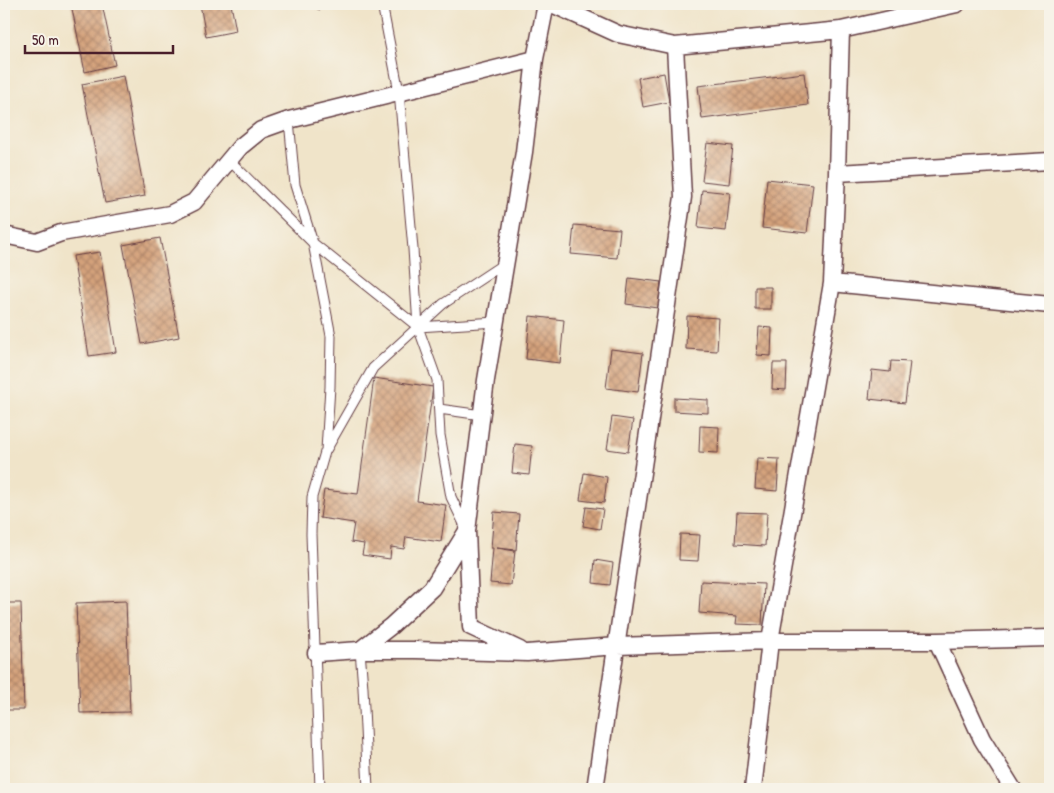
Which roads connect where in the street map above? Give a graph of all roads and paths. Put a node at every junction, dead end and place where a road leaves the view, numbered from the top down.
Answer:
1 (382, 4) edge
2 (546, 4) edge
3 (552, 4) edge
4 (957, 4) edge
5 (841, 30) junction
6 (675, 46) junction
7 (535, 59) junction
8 (399, 92) junction
9 (289, 120) junction
10 (229, 160) junction
11 (1050, 161) edge
12 (838, 173) junction
13 (4, 235) edge
14 (313, 243) junction
15 (506, 262) junction
16 (832, 283) junction
17 (1050, 305) edge
18 (496, 322) junction
19 (418, 327) junction
20 (439, 409) junction
21 (482, 415) junction
22 (325, 452) junction
23 (467, 531) junction
24 (1050, 638) edge
25 (770, 641) junction
26 (936, 641) junction
27 (617, 646) junction
28 (360, 650) junction
29 (316, 653) junction
30 (527, 653) junction
31 (320, 789) edge
32 (368, 789) edge
33 (595, 789) edge
34 (753, 789) edge
35 (1013, 789) edge

1 - 8 lane
2 - 7 street
3 - 6 street
4 - 5 street
5 - 6 street
5 - 12 street
6 - 27 street
7 - 8 street
7 - 15 street
8 - 9 street
8 - 19 lane
9 - 10 street
9 - 14 lane
10 - 13 street
10 - 14 lane
11 - 12 street
12 - 16 street
14 - 19 lane
14 - 22 lane
15 - 18 street
15 - 19 lane
16 - 17 street
16 - 25 street
18 - 19 lane
18 - 21 street
19 - 20 lane
19 - 22 lane
20 - 21 lane
20 - 23 lane
21 - 23 street
22 - 29 lane
23 - 28 street
23 - 30 street
24 - 26 street
25 - 26 street
25 - 27 street
25 - 34 street
26 - 35 street
27 - 30 street
27 - 33 street
28 - 29 street
28 - 30 street
28 - 32 lane
29 - 31 lane

